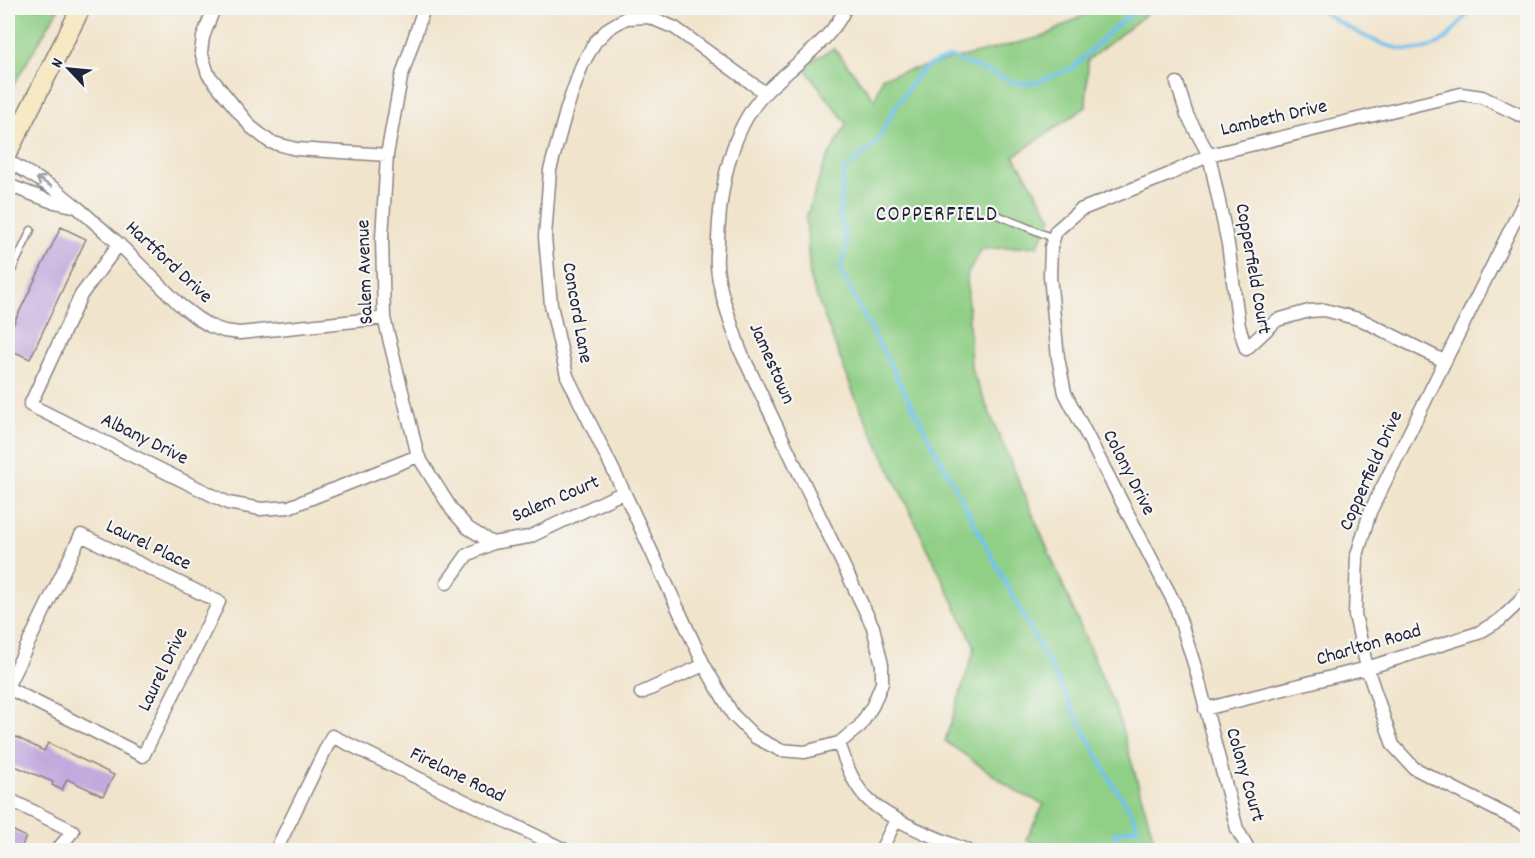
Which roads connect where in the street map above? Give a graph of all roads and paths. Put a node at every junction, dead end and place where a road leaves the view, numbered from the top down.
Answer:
1 (81, 8) edge
2 (214, 8) edge
3 (424, 8) edge
4 (845, 8) edge
5 (1177, 83) dead end
6 (765, 93) junction
7 (1527, 119) edge
8 (8, 152) edge
9 (387, 155) junction
10 (1209, 155) junction
11 (8, 161) edge
12 (8, 185) edge
13 (1527, 194) edge
14 (77, 207) junction
15 (990, 212) dead end
16 (31, 230) dead end
17 (1053, 242) junction
18 (119, 244) junction
19 (8, 279) edge
20 (384, 318) junction
21 (1444, 361) junction
22 (418, 456) junction
23 (624, 492) junction
24 (492, 543) junction
25 (447, 583) dead end
26 (1527, 589) edge
27 (219, 602) joint
28 (704, 665) junction
29 (1367, 668) junction
30 (8, 686) edge
31 (641, 693) dead end
32 (1205, 709) junction
33 (839, 743) junction
34 (8, 799) edge
35 (896, 820) junction
36 (1522, 824) edge
37 (57, 850) edge
38 (276, 850) edge
39 (565, 850) edge
40 (880, 850) edge
41 (966, 850) edge
42 (1249, 850) edge

1 - 8 main road
2 - 9 street
3 - 9 street, Salem Avenue
4 - 6 street, Jamestown
5 - 10 street
6 - 23 street, Concord Lane
6 - 33 street, Jamestown
7 - 10 street, Lambeth Drive
9 - 20 street, Salem Avenue
10 - 17 street, Lambeth Drive
10 - 21 street, Copperfield Court
14 -> 11 street, Hartford Drive
12 - 14 street, Hartford Drive
13 - 21 street, Copperfield Drive
14 - 18 street, Hartford Drive
15 - 17 lane
16 - 19 lane
17 - 32 street, Colony Drive
18 - 20 street, Hartford Drive
18 - 22 street, Albany Drive
20 - 22 street, Salem Avenue
21 - 29 street, Copperfield Drive
22 - 24 street, Salem Avenue
23 - 24 street, Salem Court
23 - 28 street, Concord Lane
24 - 25 street, Salem Court
26 - 29 street, Charlton Road
27 - 30 street, Laurel Place
27 - 30 street, Laurel Drive
28 - 31 street
28 - 33 street, Concord Lane
29 - 32 street, Charlton Road
29 - 36 street, Copperfield Drive
32 - 42 street, Colony Court
33 - 35 street
34 - 37 street
35 - 40 street
35 - 41 street
38 - 39 street, Firelane Road

